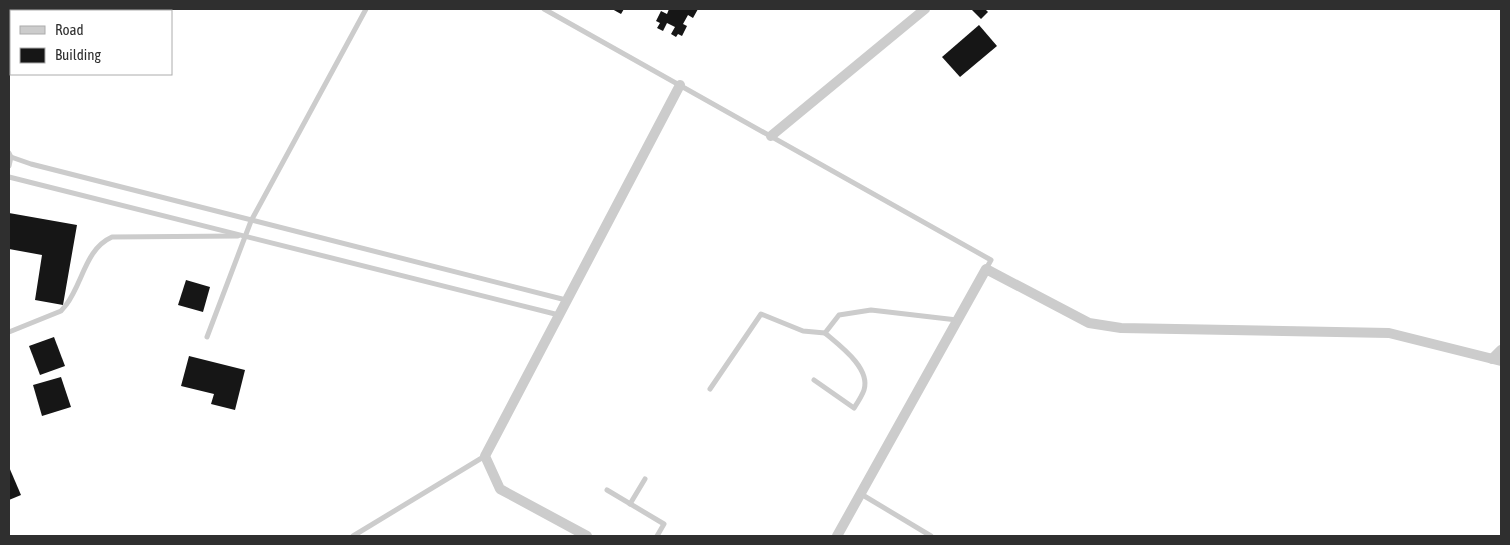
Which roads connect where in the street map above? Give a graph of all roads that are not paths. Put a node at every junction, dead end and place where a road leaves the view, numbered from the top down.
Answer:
1 (366, 9) edge
2 (544, 9) edge
3 (925, 9) edge
4 (680, 85) junction
5 (771, 136) junction
6 (10, 155) edge
7 (9, 166) edge
8 (9, 177) edge
9 (251, 221) junction
10 (246, 236) junction
11 (986, 269) junction
12 (566, 300) junction
13 (559, 315) junction
14 (958, 320) junction
15 (9, 332) edge
16 (825, 333) junction
17 (206, 337) dead end
18 (1501, 350) edge
19 (1496, 360) edge
20 (814, 380) dead end
21 (710, 389) dead end
22 (485, 456) junction
23 (645, 479) dead end
24 (607, 490) dead end
25 (861, 494) junction
26 (630, 504) junction
27 (353, 536) edge
28 (587, 536) edge
29 (657, 536) edge
30 (837, 536) edge
31 (931, 536) edge

1 - 9 lane
2 - 4 lane
3 - 5 street
4 - 5 lane
4 - 12 street
5 - 11 lane
6 - 7 lane
6 - 9 lane
8 - 10 lane
9 - 10 lane
9 - 12 lane
10 - 13 lane
10 - 15 lane
10 - 17 lane
11 - 14 street
11 - 19 street
12 - 13 street
13 - 22 street
14 - 16 lane
14 - 25 street
16 - 20 lane
16 - 21 lane
18 - 19 street
22 - 27 lane
22 - 28 street
23 - 26 lane
24 - 26 lane
25 - 30 street
25 - 31 lane
26 - 29 lane

